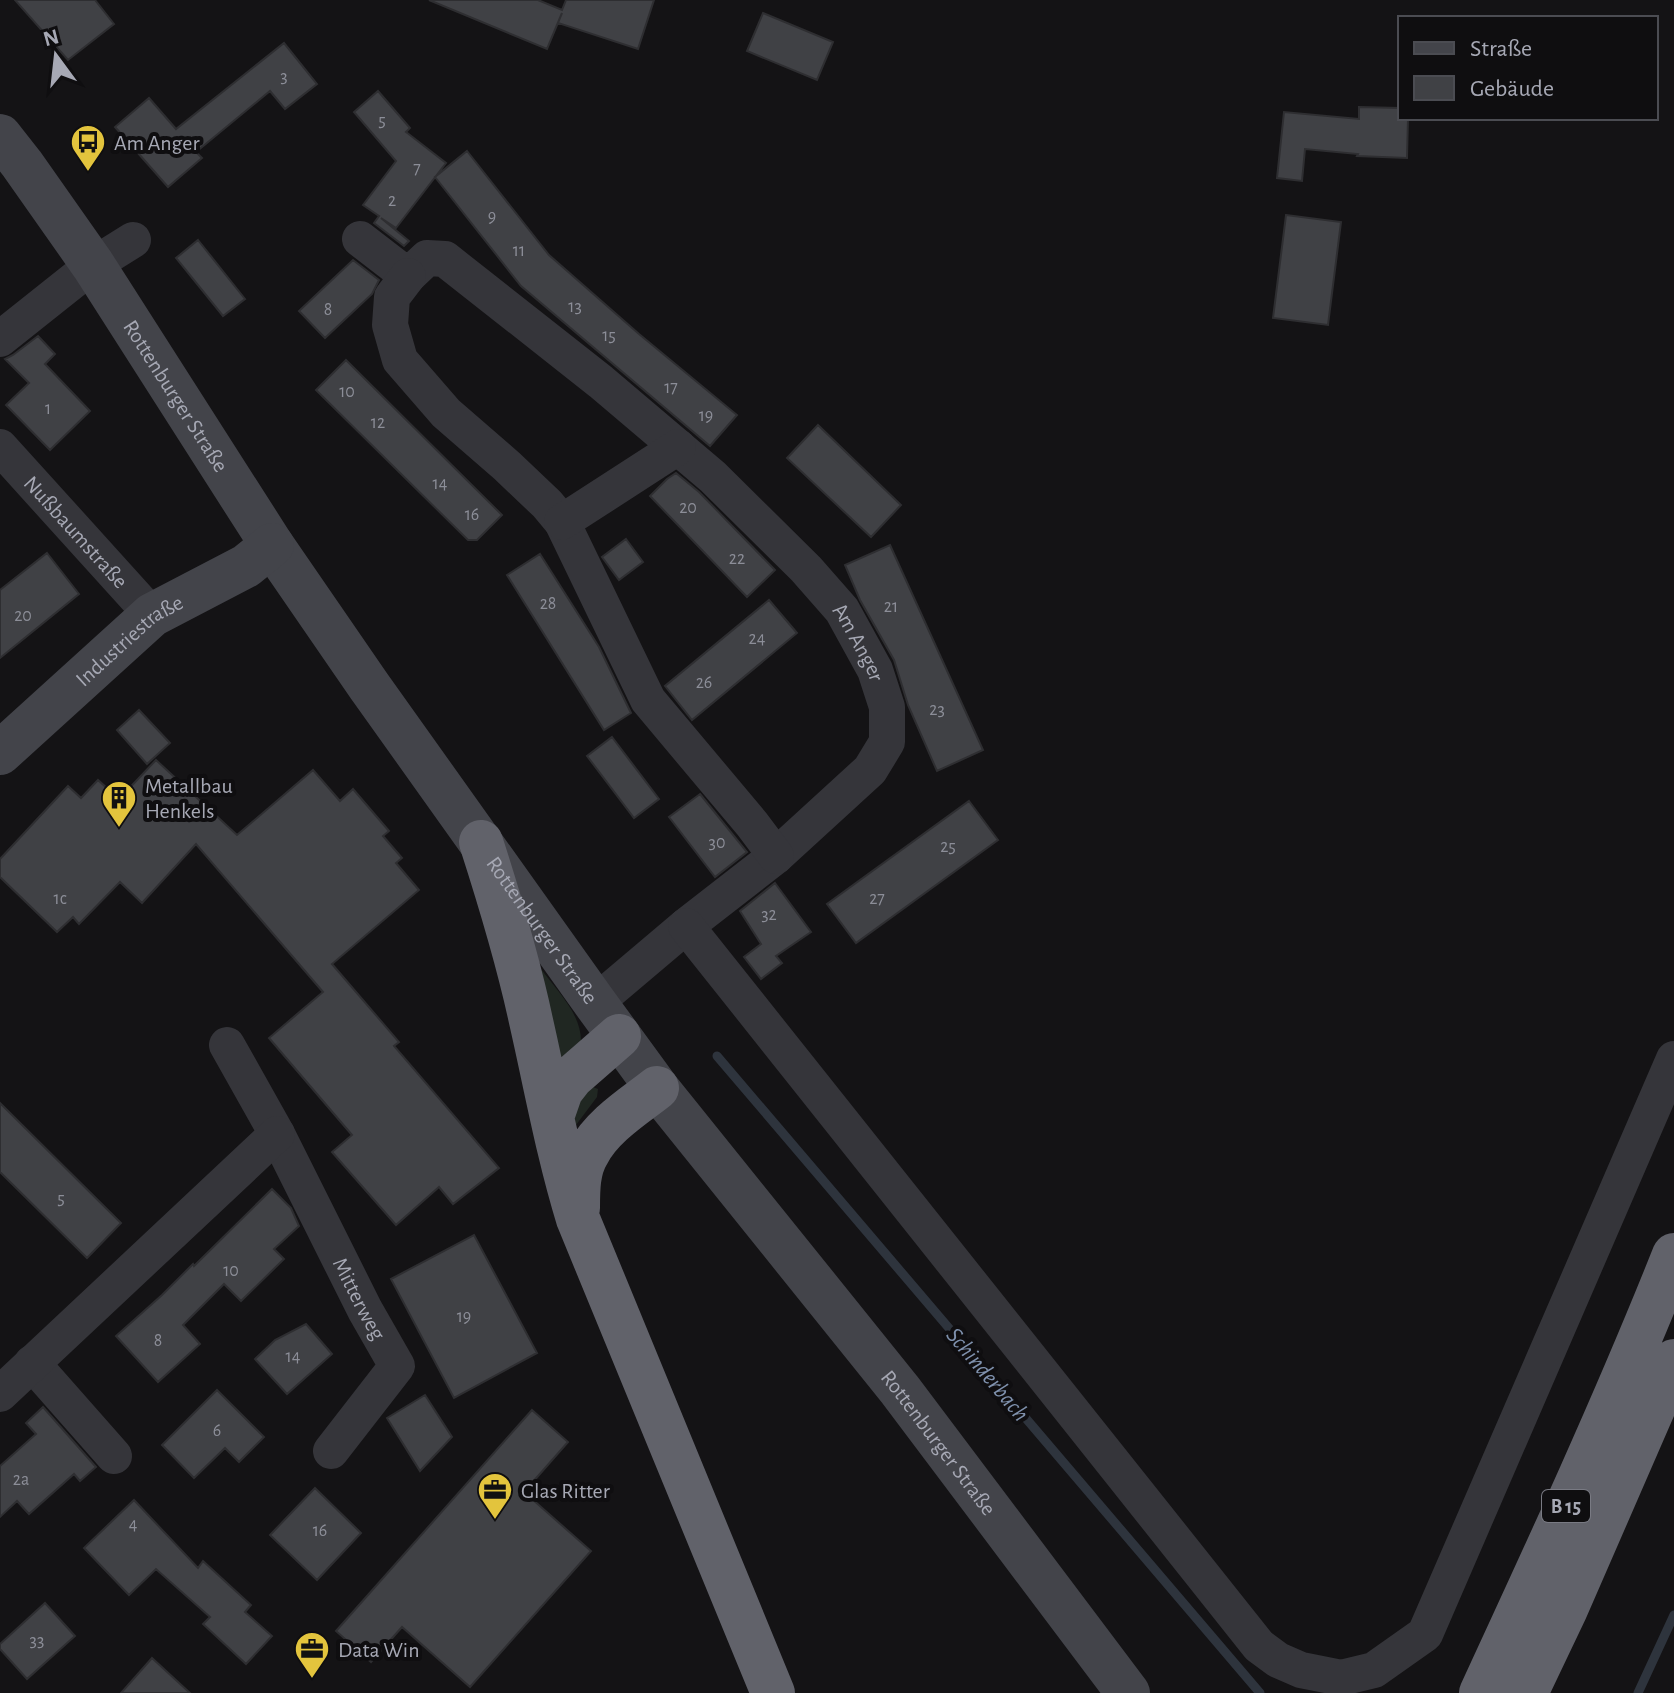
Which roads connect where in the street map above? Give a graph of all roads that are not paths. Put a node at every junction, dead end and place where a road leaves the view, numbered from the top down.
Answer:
1 (0, 136) edge
2 (360, 239) dead end
3 (133, 240) dead end
4 (93, 265) junction
5 (408, 276) junction
6 (0, 339) edge
7 (0, 447) edge
8 (678, 447) junction
9 (562, 522) junction
10 (272, 545) junction
11 (152, 615) junction
12 (0, 753) edge
13 (481, 842) junction
14 (776, 856) junction
15 (686, 926) junction
16 (607, 1019) junction
17 (227, 1045) dead end
18 (1674, 1059) edge
19 (657, 1088) junction
20 (552, 1117) junction
21 (277, 1134) junction
22 (578, 1219) junction
23 (1674, 1255) edge
24 (1674, 1361) edge
25 (32, 1363) junction
26 (0, 1394) edge
27 (331, 1451) dead end
28 (114, 1456) dead end
29 (773, 1693) edge
30 (1128, 1693) edge
31 (1481, 1693) edge
32 (1526, 1693) edge

1 - 4 street, Rottenburger Straße
2 - 5 street
3 - 4 street
4 - 6 street
4 - 10 street, Rottenburger Straße
5 - 8 street, Am Anger
5 - 9 street
7 - 11 street, Nußbaumstraße
8 - 9 street
8 - 14 street, Am Anger
9 - 14 street
10 - 11 street, Industriestraße
10 - 13 street, Rottenburger Straße
11 - 12 street, Industriestraße
13 - 16 street, Rottenburger Straße
13 - 20 highway
14 - 15 street, Am Anger
15 - 16 street, Am Anger
15 - 18 street
16 - 19 street, Rottenburger Straße
16 - 20 highway
17 - 21 street, Mitterweg
19 - 22 highway
19 - 30 street, Rottenburger Straße
20 - 22 highway
21 - 25 street
21 - 27 street, Mitterweg
22 - 29 highway
23 - 31 highway, B 15
24 - 32 highway, B 15
25 - 26 street
25 - 28 street

